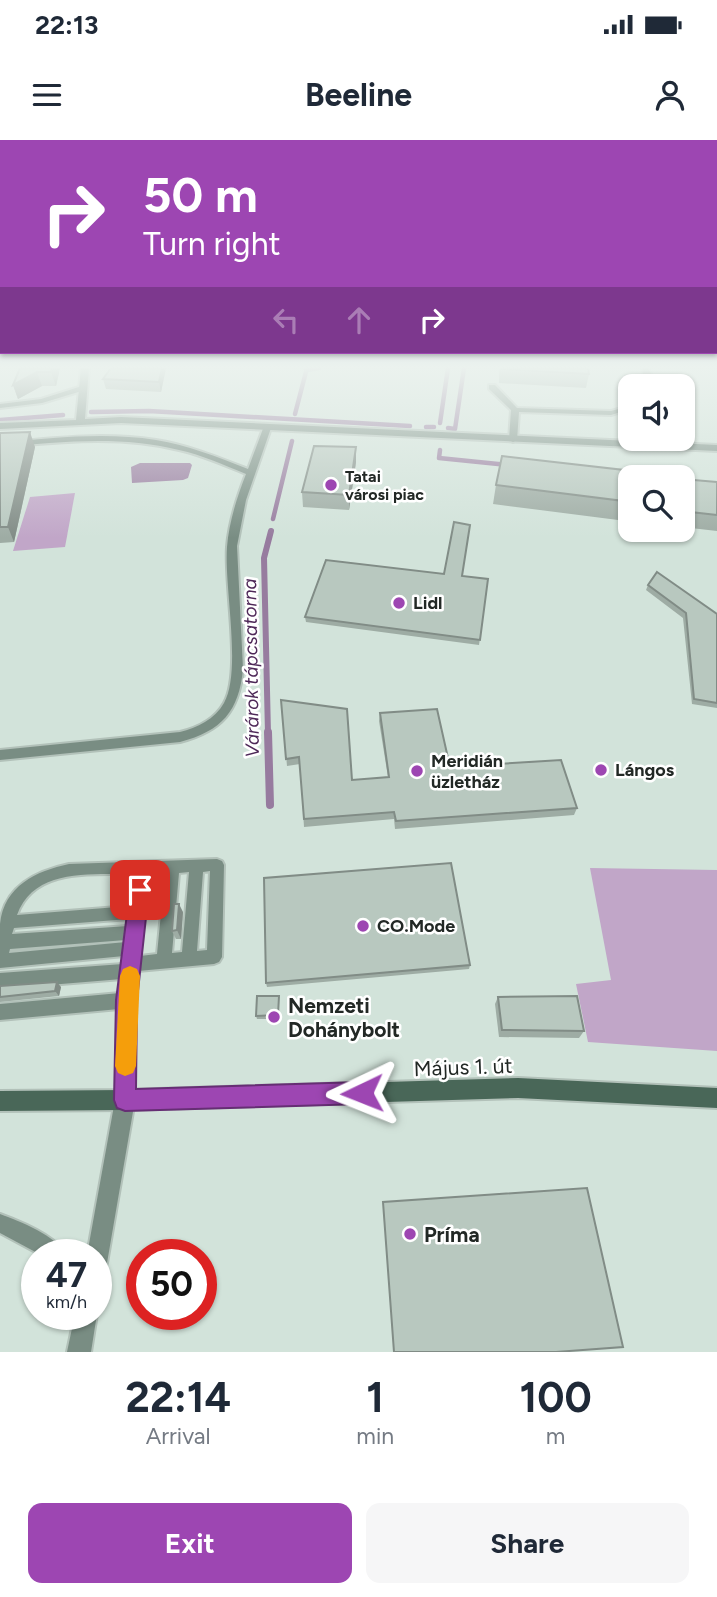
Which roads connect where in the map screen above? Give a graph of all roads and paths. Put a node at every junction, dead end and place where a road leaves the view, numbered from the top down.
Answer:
1 (23, 425) edge
2 (204, 425) edge
3 (514, 425) edge
4 (0, 426) edge
5 (267, 428) junction
6 (513, 440) junction
7 (0, 445) edge
8 (716, 448) edge
9 (251, 473) junction
10 (0, 755) edge
11 (196, 866) junction
12 (142, 867) junction
13 (173, 867) junction
14 (137, 912) junction
15 (9, 922) junction
16 (4, 942) junction
17 (133, 954) junction
18 (189, 959) junction
19 (0, 960) edge
20 (164, 961) junction
21 (0, 981) edge
22 (127, 1000) junction
23 (0, 1012) edge
24 (717, 1098) edge
25 (125, 1100) junction
26 (0, 1101) edge
27 (0, 1223) edge
28 (33, 1239) edge
29 (100, 1239) edge
30 (83, 1330) edge
31 (79, 1352) edge

1 - 4 street
2 - 5 street
3 - 6 lane
5 - 6 street
5 - 9 lane
6 - 8 street
7 - 9 lane
9 - 10 lane
11 - 13 lane
11 - 18 lane
11 - 18 lane
12 - 13 lane
12 - 14 lane
12 - 15 lane
13 - 20 lane
14 - 15 lane
14 - 17 lane
15 - 16 lane
16 - 17 lane
16 - 19 lane
17 - 19 lane
17 - 20 lane
17 - 21 lane
17 - 22 lane
18 - 20 lane
22 - 23 lane
22 - 25 lane
24 - 25 main road, Május 1. út
25 - 26 main road, Május 1. út
25 - 29 street
27 - 28 lane
30 - 31 street

